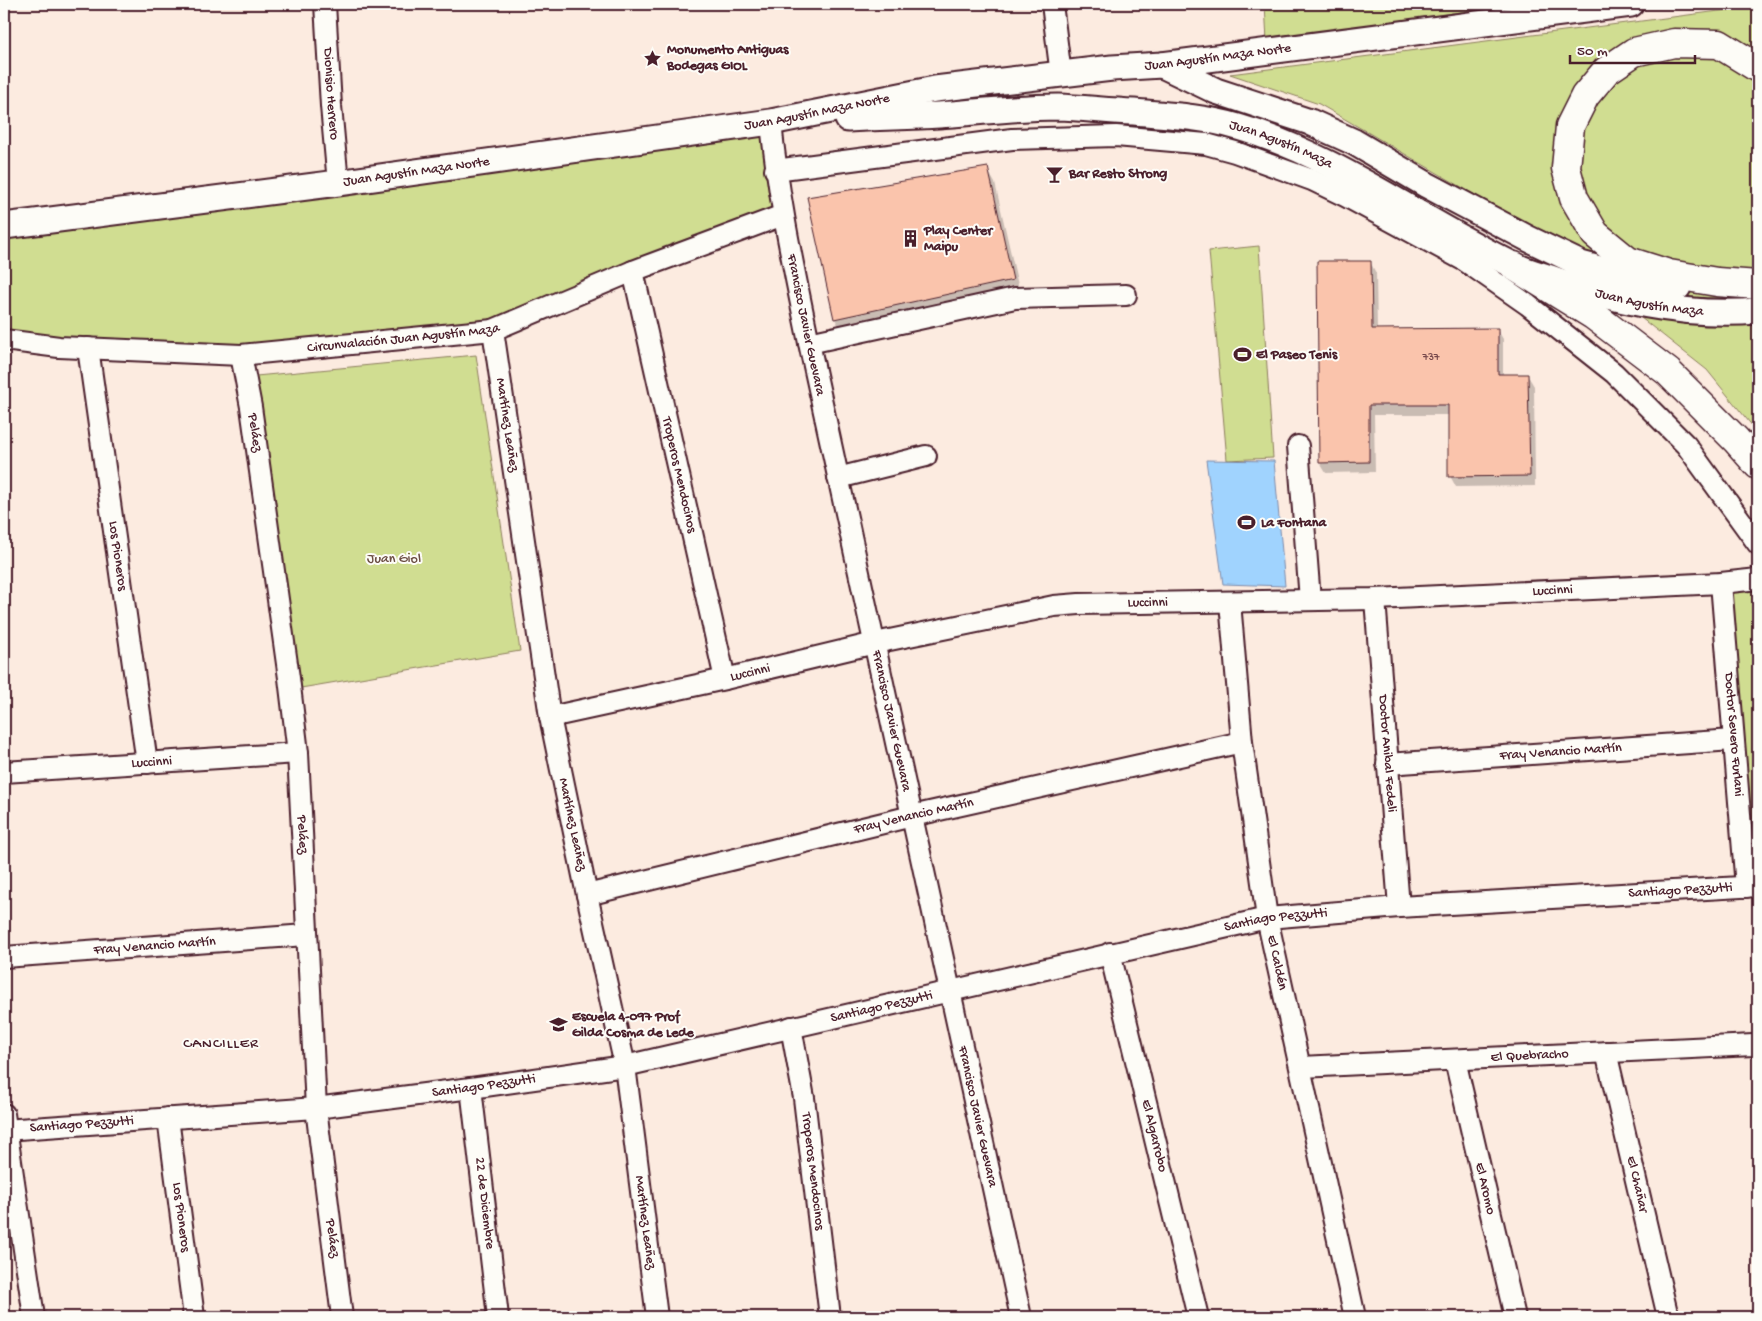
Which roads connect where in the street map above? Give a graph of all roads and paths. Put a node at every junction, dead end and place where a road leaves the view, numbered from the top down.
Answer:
1 (325, 4) edge
2 (1052, 4) edge
3 (1631, 4) edge
4 (1162, 65) junction
5 (1758, 68) edge
6 (1061, 75) junction
7 (771, 122) junction
8 (776, 170) junction
9 (338, 183) junction
10 (783, 215) junction
11 (4, 226) edge
12 (1514, 266) junction
13 (633, 270) junction
14 (1758, 286) edge
15 (1126, 295) dead end
16 (1758, 311) edge
17 (493, 330) junction
18 (4, 340) edge
19 (809, 343) junction
20 (88, 348) junction
21 (241, 355) junction
22 (1298, 446) dead end
23 (926, 456) dead end
24 (1758, 466) edge
25 (838, 478) junction
26 (1758, 544) edge
27 (1758, 580) edge
28 (1721, 583) junction
29 (1375, 599) junction
30 (1310, 600) junction
31 (1230, 602) junction
32 (875, 643) junction
33 (725, 679) junction
34 (550, 717) junction
35 (1733, 740) junction
36 (1242, 742) junction
37 (298, 753) junction
38 (147, 763) junction
39 (1388, 764) junction
40 (4, 772) edge
41 (912, 816) junction
42 (1752, 887) edge
43 (587, 895) junction
44 (1399, 907) junction
45 (1267, 918) junction
46 (306, 935) junction
47 (1110, 954) junction
48 (4, 957) edge
49 (951, 991) junction
50 (791, 1028) junction
51 (1758, 1047) edge
52 (1606, 1052) junction
53 (1455, 1060) junction
54 (625, 1066) junction
55 (1301, 1067) junction
56 (471, 1088) junction
57 (316, 1108) junction
58 (168, 1118) junction
59 (4, 1125) edge
60 (34, 1317) edge
61 (194, 1317) edge
62 (342, 1317) edge
63 (498, 1317) edge
64 (657, 1317) edge
65 (830, 1317) edge
66 (1021, 1317) edge
67 (1198, 1317) edge
68 (1355, 1317) edge
69 (1515, 1317) edge
70 (1668, 1317) edge

1 - 9 street, Dionisio Herrero
2 - 6 street
3 - 4 main road, Juan Agustín Maza Norte
4 - 6 main road, Juan Agustín Maza Norte
4 - 14 main road, Juan Agustín Maza
5 - 14 highway
6 - 7 main road, Juan Agustín Maza Norte
7 - 8 street, Francisco Javier Guevara
7 - 9 main road, Juan Agustín Maza Norte
7 - 12 main road, Juan Agustín Maza
8 - 10 street, Francisco Javier Guevara
8 - 26 street
9 - 11 main road, Juan Agustín Maza Norte
10 - 13 street, Circunvalación Juan Agustín Maza
10 - 19 street, Francisco Javier Guevara
12 - 16 main road, Juan Agustín Maza
12 - 24 highway
13 - 17 street, Circunvalación Juan Agustín Maza
13 - 33 street, Troperos Mendocinos
15 - 19 street
17 - 21 street, Circunvalación Juan Agustín Maza
17 - 34 street, Martínez Leañez
18 - 20 street, Circunvalación Juan Agustín Maza
19 - 25 street, Francisco Javier Guevara
20 - 21 street, Circunvalación Juan Agustín Maza
20 - 38 street, Los Pioneros
21 - 37 street, Peláez
22 - 30 street
23 - 25 street
25 - 32 street, Francisco Javier Guevara
27 - 28 street, Luccinni
28 - 29 street, Luccinni
28 - 35 street, Doctor Severo Furlani
29 - 30 street, Luccinni
29 - 39 street, Doctor Anibal Fedeli
30 - 31 street, Luccinni
31 - 32 street, Luccinni
31 - 36 street, El Caldén
32 - 33 street, Luccinni
32 - 41 street, Francisco Javier Guevara
33 - 34 street, Luccinni
34 - 43 street, Martínez Leañez
35 - 39 street, Fray Venancio Martín
35 - 42 street, Doctor Severo Furlani
36 - 41 street, Fray Venancio Martín
36 - 45 street, El Caldén
37 - 38 street, Luccinni
37 - 46 street, Peláez
38 - 40 street, Luccinni
39 - 44 street, Doctor Anibal Fedeli
41 - 43 street, Fray Venancio Martín
41 - 49 street, Francisco Javier Guevara
42 - 44 street, Santiago Pezzutti
43 - 54 street, Martínez Leañez
44 - 45 street, Santiago Pezzutti
45 - 47 street, Santiago Pezzutti
45 - 55 street, El Caldén
46 - 48 street, Fray Venancio Martín
46 - 57 street, Peláez
47 - 49 street, Santiago Pezzutti
47 - 67 street, El Algarrobo
49 - 50 street, Santiago Pezzutti
49 - 66 street, Francisco Javier Guevara
50 - 54 street, Santiago Pezzutti
50 - 65 street, Troperos Mendocinos
51 - 52 street, El Quebracho
52 - 53 street, El Quebracho
52 - 70 street, El Chañar
53 - 55 street, El Quebracho
53 - 69 street, El Aromo
54 - 56 street, Santiago Pezzutti
54 - 64 street, Martínez Leañez
55 - 68 street, El Caldén
56 - 57 street, Santiago Pezzutti
56 - 63 street, 22 de Diciembre
57 - 58 street, Santiago Pezzutti
57 - 62 street, Peláez
58 - 59 street, Santiago Pezzutti
58 - 61 street, Los Pioneros
59 - 60 street

